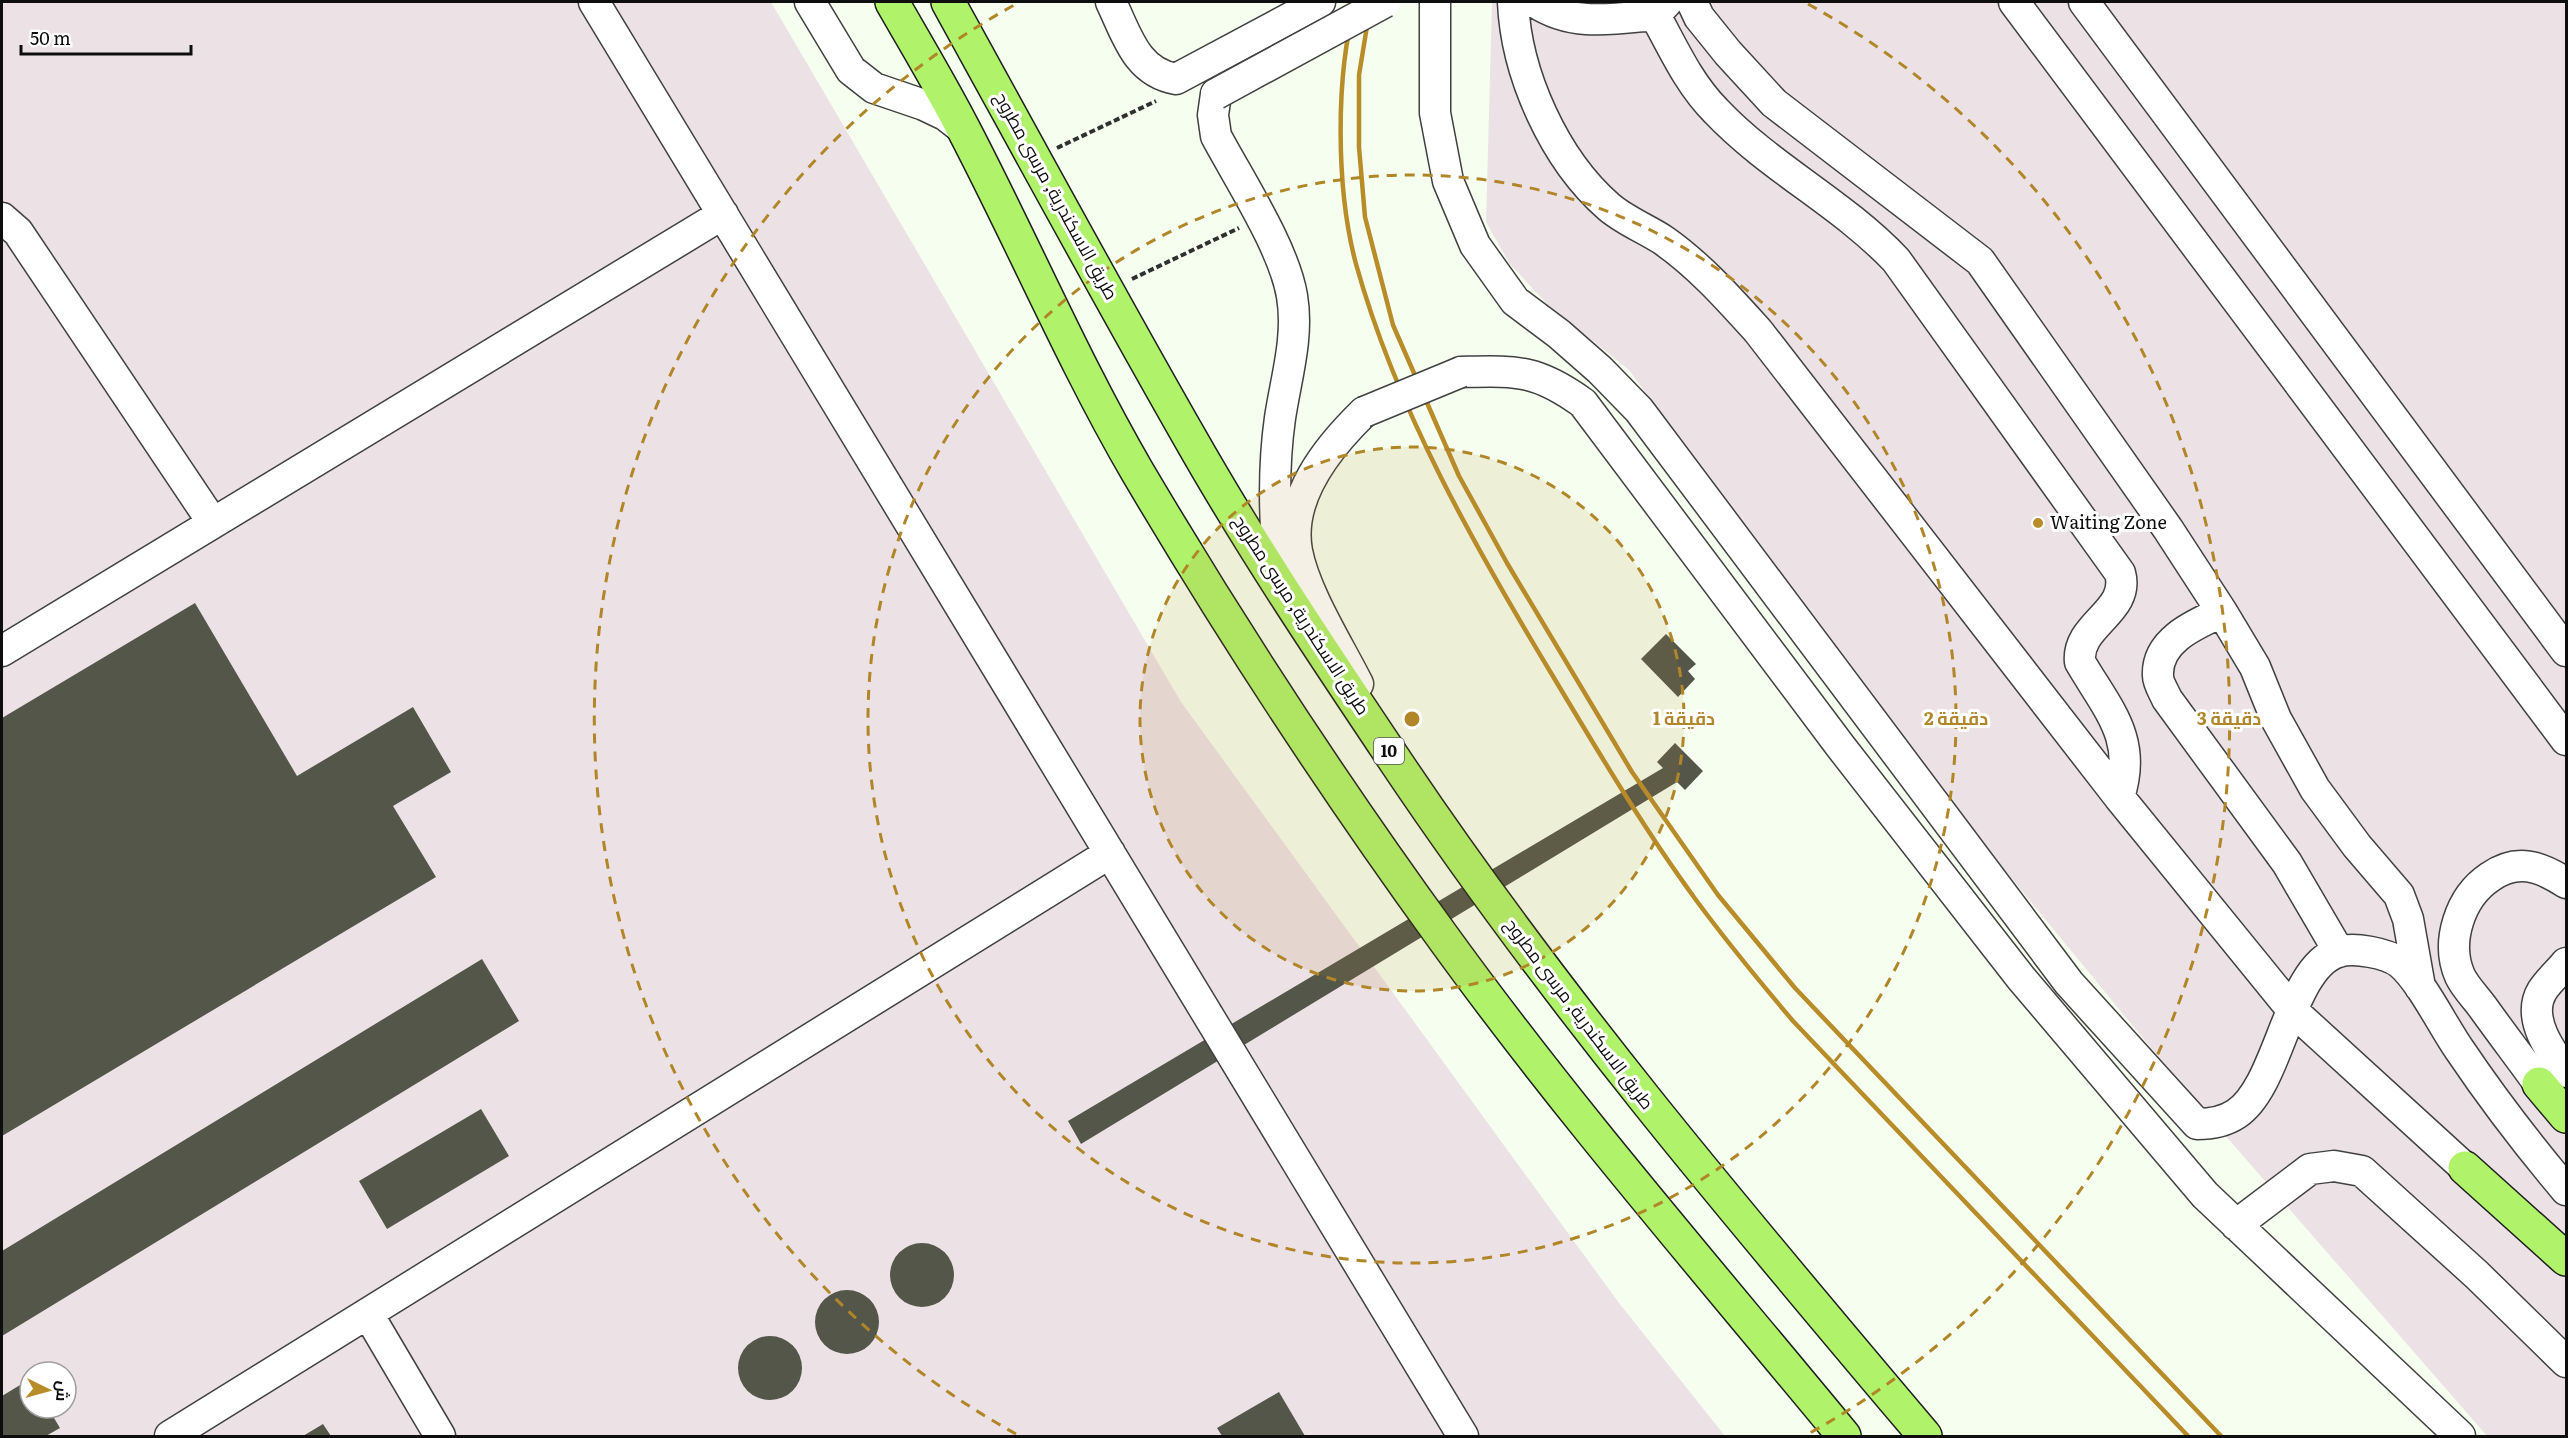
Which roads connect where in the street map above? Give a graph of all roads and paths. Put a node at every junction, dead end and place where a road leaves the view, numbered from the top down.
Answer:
1 (594, 2) edge
2 (810, 2) edge
3 (892, 2) edge
4 (948, 2) edge
5 (1111, 2) edge
6 (1320, 2) edge
7 (1385, 2) edge
8 (1435, 2) edge
9 (1513, 2) edge
10 (1535, 2) edge
11 (1692, 2) edge
12 (2014, 2) edge
13 (2084, 2) edge
14 (1661, 8) edge
15 (1588, 11) edge
16 (1278, 23) junction
17 (1293, 53) junction
18 (1176, 79) junction
19 (1216, 94) junction
20 (963, 129) junction
21 (1034, 158) junction
22 (723, 214) junction
23 (2, 218) edge
24 (1245, 225) junction
25 (1109, 290) junction
26 (1280, 418) junction
27 (213, 523) junction
28 (1280, 586) junction
29 (2222, 612) junction
30 (2, 651) edge
31 (2566, 651) edge
32 (2566, 740) edge
33 (1398, 765) junction
34 (2119, 797) junction
35 (1110, 854) junction
36 (2566, 882) edge
37 (2339, 952) junction
38 (2566, 963) edge
39 (2421, 990) junction
40 (2293, 1011) junction
41 (2553, 1078) edge
42 (2566, 1116) edge
43 (2465, 1167) joint
44 (2566, 1190) edge
45 (2236, 1225) junction
46 (2566, 1259) edge
47 (368, 1314) junction
48 (2566, 1362) edge
49 (170, 1437) edge
50 (440, 1437) edge
51 (1463, 1437) edge
52 (1844, 1437) edge
53 (1925, 1437) edge
54 (2460, 1437) edge

1 - 22 street
2 - 20 street
3 - 20 main road
4 - 21 main road, طريق الاسكندرية, مرسى مطروح / 10
5 - 18 street
6 - 16 street
7 - 17 street, bridge
8 - 40 street
9 - 34 street
10 - 15 street
11 - 29 street
12 - 32 street
13 - 31 street
14 - 15 street
14 - 34 street
16 - 17 street
16 - 18 street
17 - 19 street, bridge
18 - 21 path
19 - 24 street
19 - 26 street
20 - 52 main road
21 - 25 main road, طريق الاسكندرية, مرسى مطروح / 10
22 - 27 street
22 - 35 street
23 - 27 street
24 - 25 path
24 - 26 street
25 - 28 main road, طريق الاسكندرية, مرسى مطروح / 10
26 - 28 street
27 - 30 street
28 - 33 main road, طريق الاسكندرية, مرسى مطروح / 10
29 - 37 street
29 - 39 street
33 - 45 street, bridge
33 - 53 main road, طريق الاسكندرية, مرسى مطروح / 10
34 - 40 street
35 - 47 street
35 - 51 street
36 - 41 street
37 - 39 street
37 - 40 street
38 - 41 street
39 - 44 street
40 - 43 street
41 - 42 main road
43 - 46 main road
45 - 48 street
45 - 54 street
47 - 49 street
47 - 50 street

